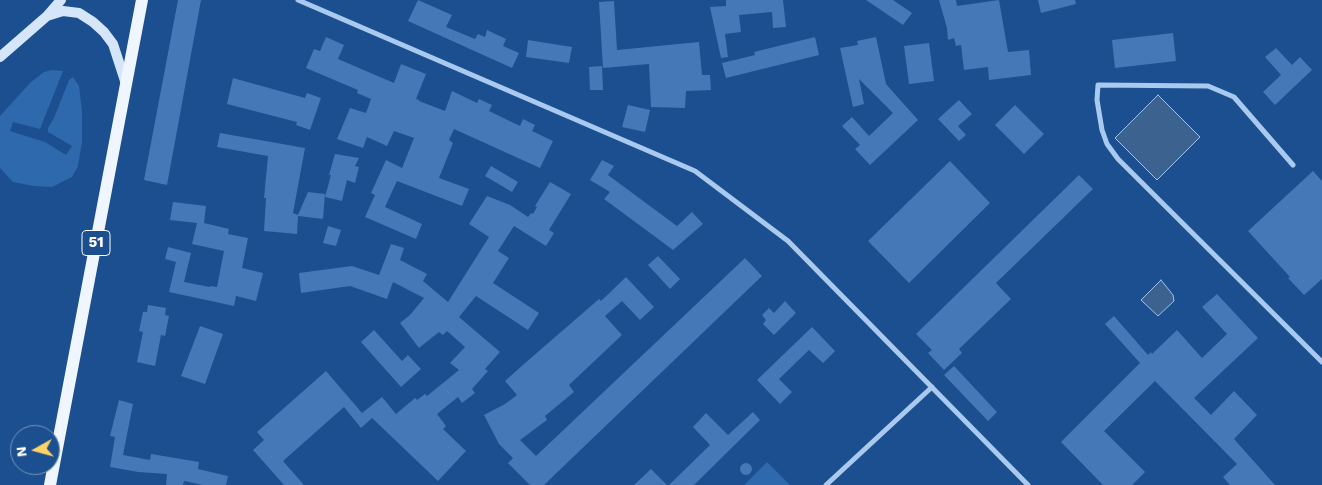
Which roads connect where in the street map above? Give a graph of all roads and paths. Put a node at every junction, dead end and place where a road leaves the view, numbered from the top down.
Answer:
1 (61, 0) edge
2 (142, 0) edge
3 (298, 0) edge
4 (46, 16) junction
5 (0, 57) edge
6 (126, 86) junction
7 (1293, 165) dead end
8 (1322, 362) edge
9 (932, 386) junction
10 (50, 485) edge
11 (826, 485) edge
12 (1028, 485) edge

1 - 4 street
2 - 6 main road, 51
3 - 9 street
4 - 5 street
4 - 6 street
6 - 10 main road, 51
7 - 8 street
9 - 11 street
9 - 12 street

